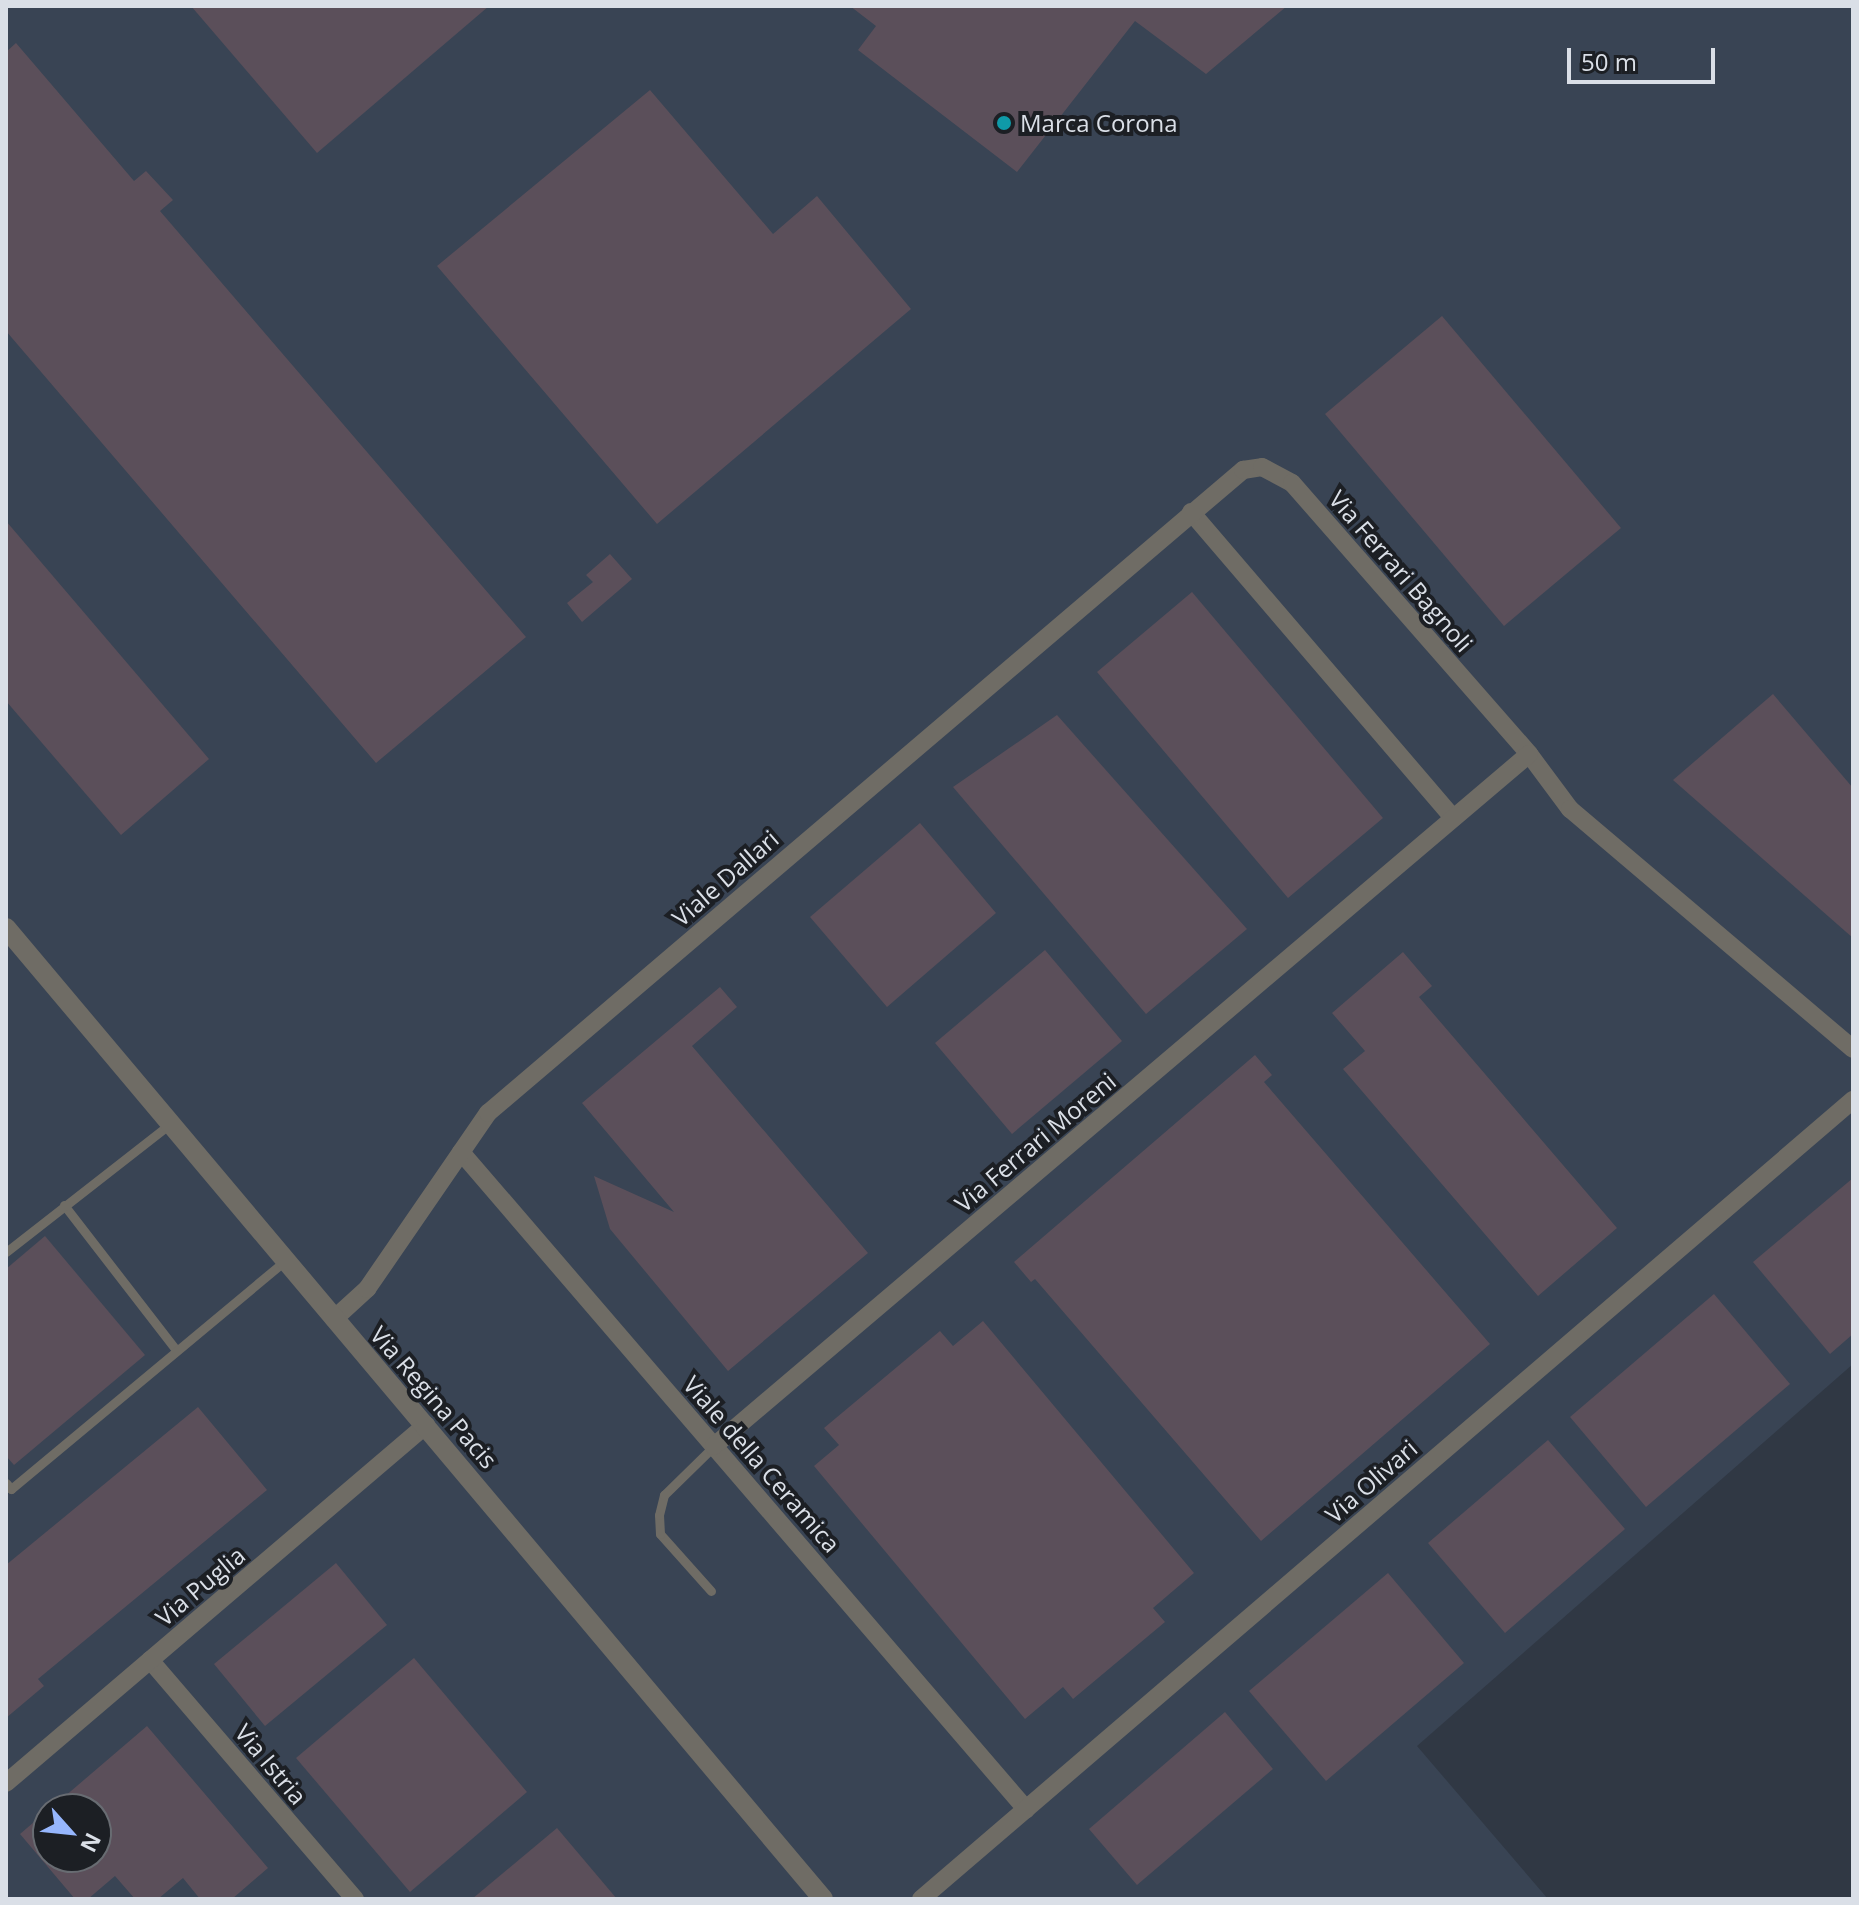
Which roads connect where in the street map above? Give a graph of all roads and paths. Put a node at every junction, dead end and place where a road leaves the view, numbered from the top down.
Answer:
1 (1191, 512) junction
2 (1529, 754) junction
3 (1453, 818) junction
4 (6, 928) edge
5 (1853, 1049) edge
6 (1853, 1100) edge
7 (170, 1124) junction
8 (461, 1152) junction
9 (64, 1205) junction
10 (6, 1252) edge
11 (285, 1261) junction
12 (334, 1319) junction
13 (176, 1350) junction
14 (426, 1425) junction
15 (714, 1446) junction
16 (8, 1486) edge
17 (711, 1591) dead end
18 (150, 1660) junction
19 (6, 1783) edge
20 (1026, 1809) junction
21 (355, 1899) edge
22 (823, 1899) edge
23 (921, 1899) edge

1 - 2 street, Via Ferrari Bagnoli
1 - 3 street
1 - 8 street, Viale Dallari
2 - 3 street, Via Ferrari Moreni
2 - 5 street, Via Ferrari Bagnoli
3 - 15 street, Via Ferrari Moreni
4 - 7 street, Via Regina Pacis
6 - 20 street, Via Olivari
7 - 9 lane
7 - 11 street, Via Regina Pacis
8 - 12 street, Viale Dallari
8 - 15 street, Viale della Ceramica
9 - 10 lane
9 - 13 lane
11 - 12 street, Via Regina Pacis
11 - 13 lane
12 - 14 street, Via Regina Pacis
13 - 16 lane
14 - 18 street, Via Puglia
14 - 22 street, Via Regina Pacis
15 - 17 lane, Via Ferrari Moreni
15 - 20 street, Viale della Ceramica
18 - 19 street, Via Puglia
18 - 21 street, Via Istria
20 - 23 street, Via Olivari

